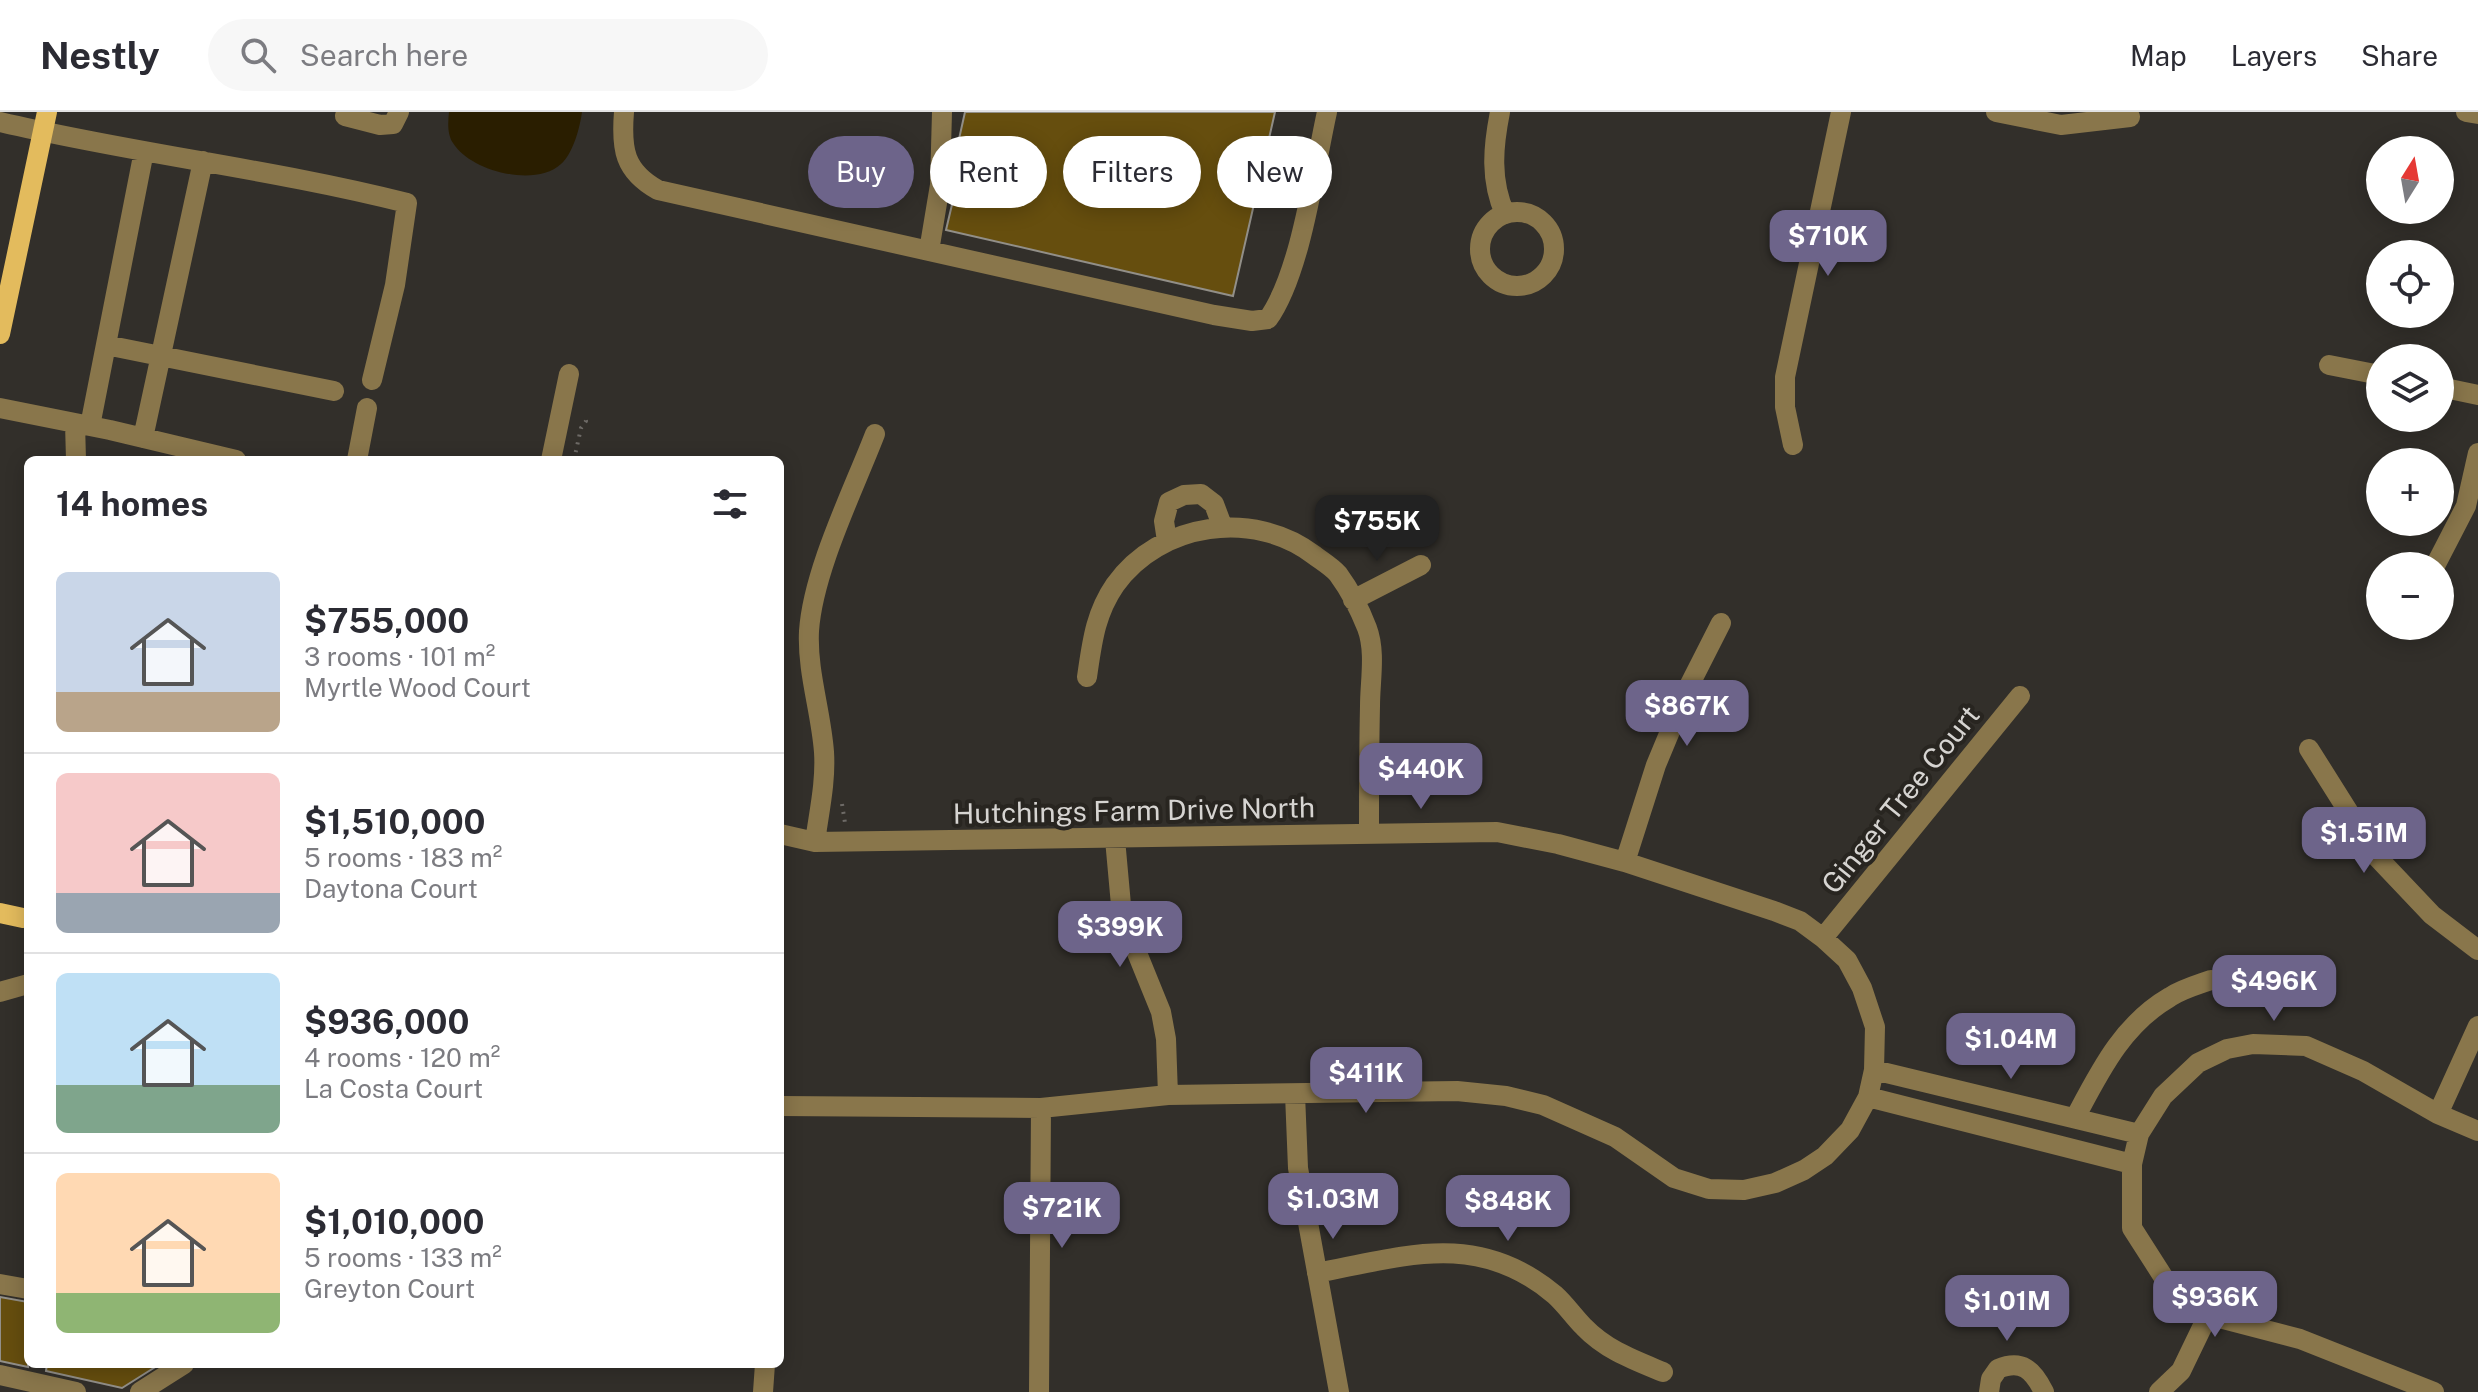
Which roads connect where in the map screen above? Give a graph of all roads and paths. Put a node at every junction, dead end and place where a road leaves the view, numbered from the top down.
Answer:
1 (399, 112) edge
2 (624, 112) edge
3 (942, 112) edge
4 (1327, 112) edge
5 (1500, 112) edge
6 (1841, 112) edge
7 (1996, 112) edge
8 (2466, 112) edge
9 (2478, 114) edge
10 (345, 116) dead end
11 (2130, 117) dead end
12 (0, 122) edge
13 (45, 122) edge
14 (144, 151) junction
15 (203, 161) junction
16 (1505, 214) dead end
17 (929, 251) junction
18 (0, 334) edge
19 (106, 345) junction
20 (163, 356) junction
21 (2329, 365) dead end
22 (2366, 372) edge
23 (569, 374) dead end
24 (372, 380) dead end
25 (2454, 390) edge
26 (334, 391) dead end
27 (2478, 395) edge
28 (0, 408) edge
29 (367, 408) dead end
30 (584, 415) dead end
31 (83, 425) junction
32 (875, 434) dead end
33 (143, 438) junction
34 (1793, 445) dead end
35 (2478, 453) edge
36 (77, 456) edge
37 (219, 456) edge
38 (358, 456) edge
39 (552, 456) edge
40 (575, 456) edge
41 (1223, 528) junction
42 (1167, 541) junction
43 (2442, 552) edge
44 (1421, 565) dead end
45 (1353, 600) junction
46 (1721, 623) dead end
47 (1087, 677) dead end
48 (2020, 696) dead end
49 (2309, 749) dead end
50 (842, 804) dead end
51 (845, 823) dead end
52 (1369, 834) junction
53 (784, 835) edge
54 (1115, 839) junction
55 (815, 842) junction
56 (1625, 862) junction
57 (0, 913) edge
58 (24, 917) edge
59 (24, 918) edge
60 (0, 925) edge
61 (1823, 938) junction
62 (2478, 950) edge
63 (2211, 980) dead end
64 (24, 985) edge
65 (0, 992) edge
66 (2478, 1026) edge
67 (1874, 1070) junction
68 (1295, 1094) junction
69 (1168, 1095) junction
70 (1868, 1097) junction
71 (784, 1106) edge
72 (1041, 1108) junction
73 (2438, 1114) junction
74 (2075, 1118) junction
75 (2478, 1131) edge
76 (2139, 1134) junction
77 (2132, 1164) junction
78 (1317, 1273) junction
79 (0, 1284) edge
80 (24, 1288) edge
81 (2208, 1315) junction
82 (178, 1368) edge
83 (765, 1368) edge
84 (1663, 1372) dead end
85 (0, 1375) edge
86 (76, 1392) edge
87 (140, 1392) edge
88 (763, 1392) edge
89 (1039, 1392) edge
90 (1339, 1392) edge
91 (1989, 1392) edge
92 (2044, 1392) edge
93 (2159, 1392) edge
94 (2434, 1392) edge

1 - 10 street
2 - 17 street
3 - 17 street
4 - 17 street
5 - 16 street
6 - 34 street
7 - 11 street
8 - 9 street
12 - 13 street
13 - 14 street
13 - 18 main road
14 - 15 street
14 - 19 street
15 - 20 street
15 - 24 street
19 - 20 street
19 - 31 street
20 - 26 street
20 - 33 street
21 - 22 street
23 - 39 street
25 - 27 street
28 - 31 street
29 - 38 street
30 - 40 path
31 - 33 street
31 - 36 street
32 - 55 street
33 - 37 street
35 - 43 street
41 - 42 street
41 - 42 street
41 - 45 street
42 - 47 street
44 - 45 street
45 - 52 street
46 - 56 street
48 - 61 street, Ginger Tree Court
49 - 62 street
50 - 51 path
52 - 54 street, Hutchings Farm Drive North
52 - 56 street, Hutchings Farm Drive North
53 - 55 street, Hutchings Farm Drive North
54 - 55 street, Hutchings Farm Drive North
54 - 69 street
56 - 61 street, Hutchings Farm Drive North
57 - 58 main road
59 - 60 street
61 - 67 street, Hutchings Farm Drive North
63 - 74 street
64 - 65 street
66 - 73 street
67 - 70 street, Hutchings Farm Drive North
67 - 74 street
68 - 69 street, Hutchings Farm Drive North
68 - 70 street, Hutchings Farm Drive North
68 - 78 street
69 - 72 street, Hutchings Farm Drive North
70 - 77 street
71 - 72 street, Hutchings Farm Drive North
72 - 89 street
73 - 75 street
73 - 76 street
74 - 76 street
76 - 77 street
77 - 81 street
78 - 84 street
78 - 90 street
79 - 80 street
81 - 93 street
81 - 94 street
82 - 87 street
83 - 88 street
85 - 86 street
91 - 92 street

